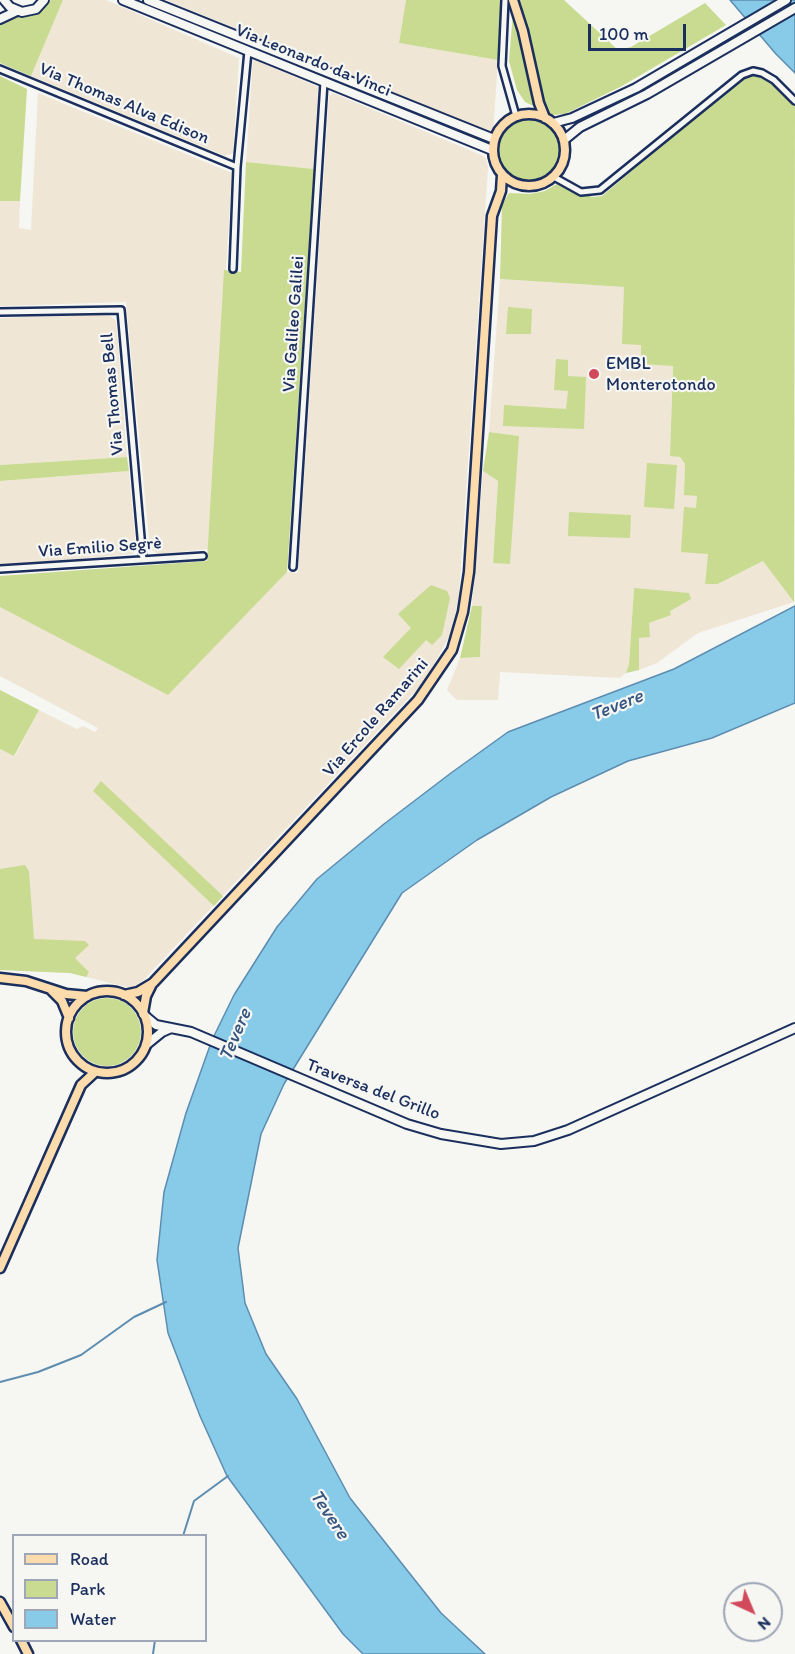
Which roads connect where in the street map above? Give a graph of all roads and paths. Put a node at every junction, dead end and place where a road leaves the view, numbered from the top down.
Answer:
1 (3, 0) edge
2 (44, 0) edge
3 (123, 0) edge
4 (148, 0) edge
5 (505, 0) edge
6 (513, 0) edge
7 (786, 0) edge
8 (0, 8) edge
9 (795, 8) edge
10 (17, 11) junction
11 (0, 19) edge
12 (248, 51) junction
13 (0, 69) edge
14 (324, 82) junction
15 (536, 88) junction
16 (795, 101) edge
17 (527, 114) junction
18 (516, 116) junction
19 (549, 120) junction
20 (494, 139) junction
21 (564, 140) junction
22 (492, 150) junction
23 (237, 168) junction
24 (502, 175) junction
25 (554, 177) junction
26 (518, 185) junction
27 (500, 194) junction
28 (233, 269) dead end
29 (0, 312) edge
30 (202, 556) dead end
31 (143, 560) junction
32 (293, 567) dead end
33 (0, 569) edge
34 (0, 978) edge
35 (153, 983) junction
36 (46, 988) junction
37 (124, 994) junction
38 (88, 996) junction
39 (144, 1014) junction
40 (69, 1018) junction
41 (172, 1028) junction
42 (795, 1028) edge
43 (146, 1046) junction
44 (95, 1072) junction
45 (0, 1268) edge
46 (0, 1602) edge
47 (12, 1623) edge

1 - 8 main road
1 - 10 main road
2 - 10 main road
3 - 12 main road, Via Leonardo da Vinci
4 - 20 main road, Via Leonardo da Vinci
5 - 18 street
6 - 15 main road
7 - 19 main road
9 - 21 main road
10 - 11 main road
12 - 14 main road, Via Leonardo da Vinci
12 - 23 street
13 - 23 street, Via Thomas Alva Edison
14 - 22 main road, Via Leonardo da Vinci
14 - 32 street, Via Galileo Galilei
15 - 17 main road
15 - 19 main road
16 - 25 street
17 - 18 main road
17 - 19 main road
18 - 20 main road
19 - 21 main road
20 - 22 main road
21 - 25 main road
22 - 24 main road
23 - 28 street
24 - 26 main road
24 - 27 main road, Via Ercole Ramarini
25 - 26 main road
26 - 27 main road
27 - 35 main road, Via Ercole Ramarini
29 - 31 street, Via Thomas Bell
30 - 31 street, Via Emilio Segrè
31 - 33 street, Via Emilio Segrè
34 - 36 main road
35 - 37 main road, Via Ercole Ramarini
35 - 39 main road, Via Ercole Ramarini
36 - 38 main road
36 - 40 main road
37 - 38 main road
37 - 39 main road, Traversa del Grillo
38 - 40 main road
39 - 41 main road, Traversa del Grillo
39 - 43 main road
40 - 44 main road
41 - 42 main road, Traversa del Grillo
41 - 43 main road
43 - 44 main road
44 - 45 main road
46 - 47 main road

